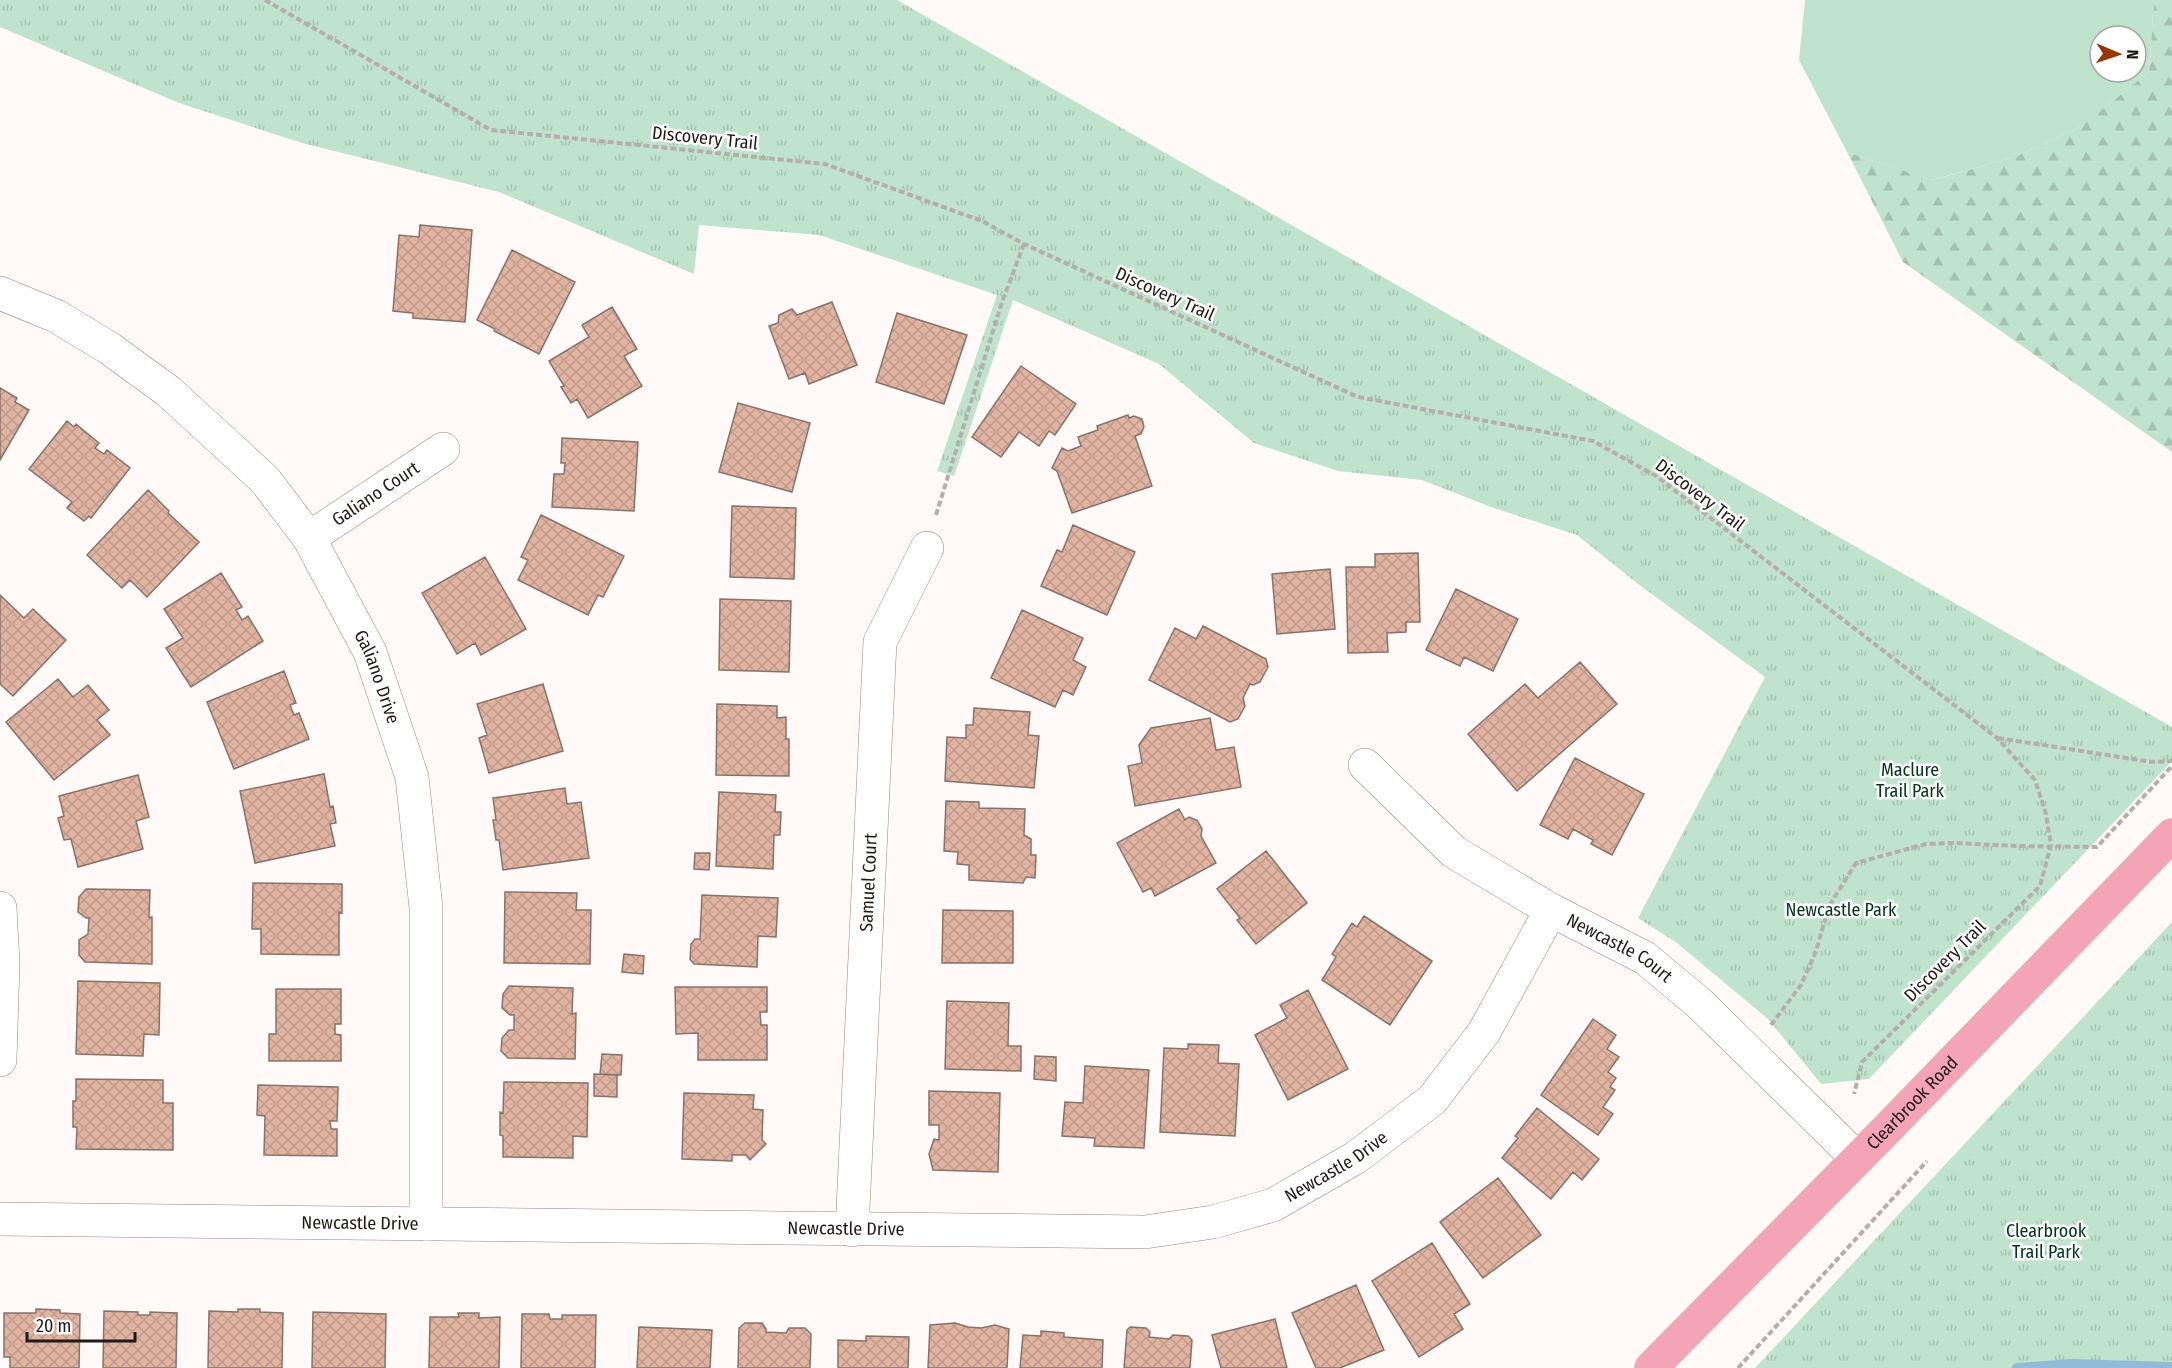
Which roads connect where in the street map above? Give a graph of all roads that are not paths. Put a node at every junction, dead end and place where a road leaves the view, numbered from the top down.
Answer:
1 (0, 293) edge
2 (443, 449) dead end
3 (309, 538) junction
4 (927, 548) road end
5 (1365, 765) dead end
6 (2172, 835) edge
7 (0, 908) edge
8 (1551, 910) junction
9 (0, 1060) edge
10 (1857, 1158) junction
11 (0, 1219) edge
12 (426, 1224) junction
13 (852, 1230) junction
14 (1651, 1368) edge

1 - 3 street, Galiano Drive
2 - 3 street, Galiano Court
3 - 12 street, Galiano Drive
4 - 13 street, Samuel Court
5 - 8 street, Newcastle Court
6 - 10 main road, Clearbrook Road
7 - 9 street
8 - 10 street, Newcastle Court
8 - 13 street, Newcastle Drive
10 - 14 main road, Clearbrook Road
11 - 12 street, Newcastle Drive
12 - 13 street, Newcastle Drive

